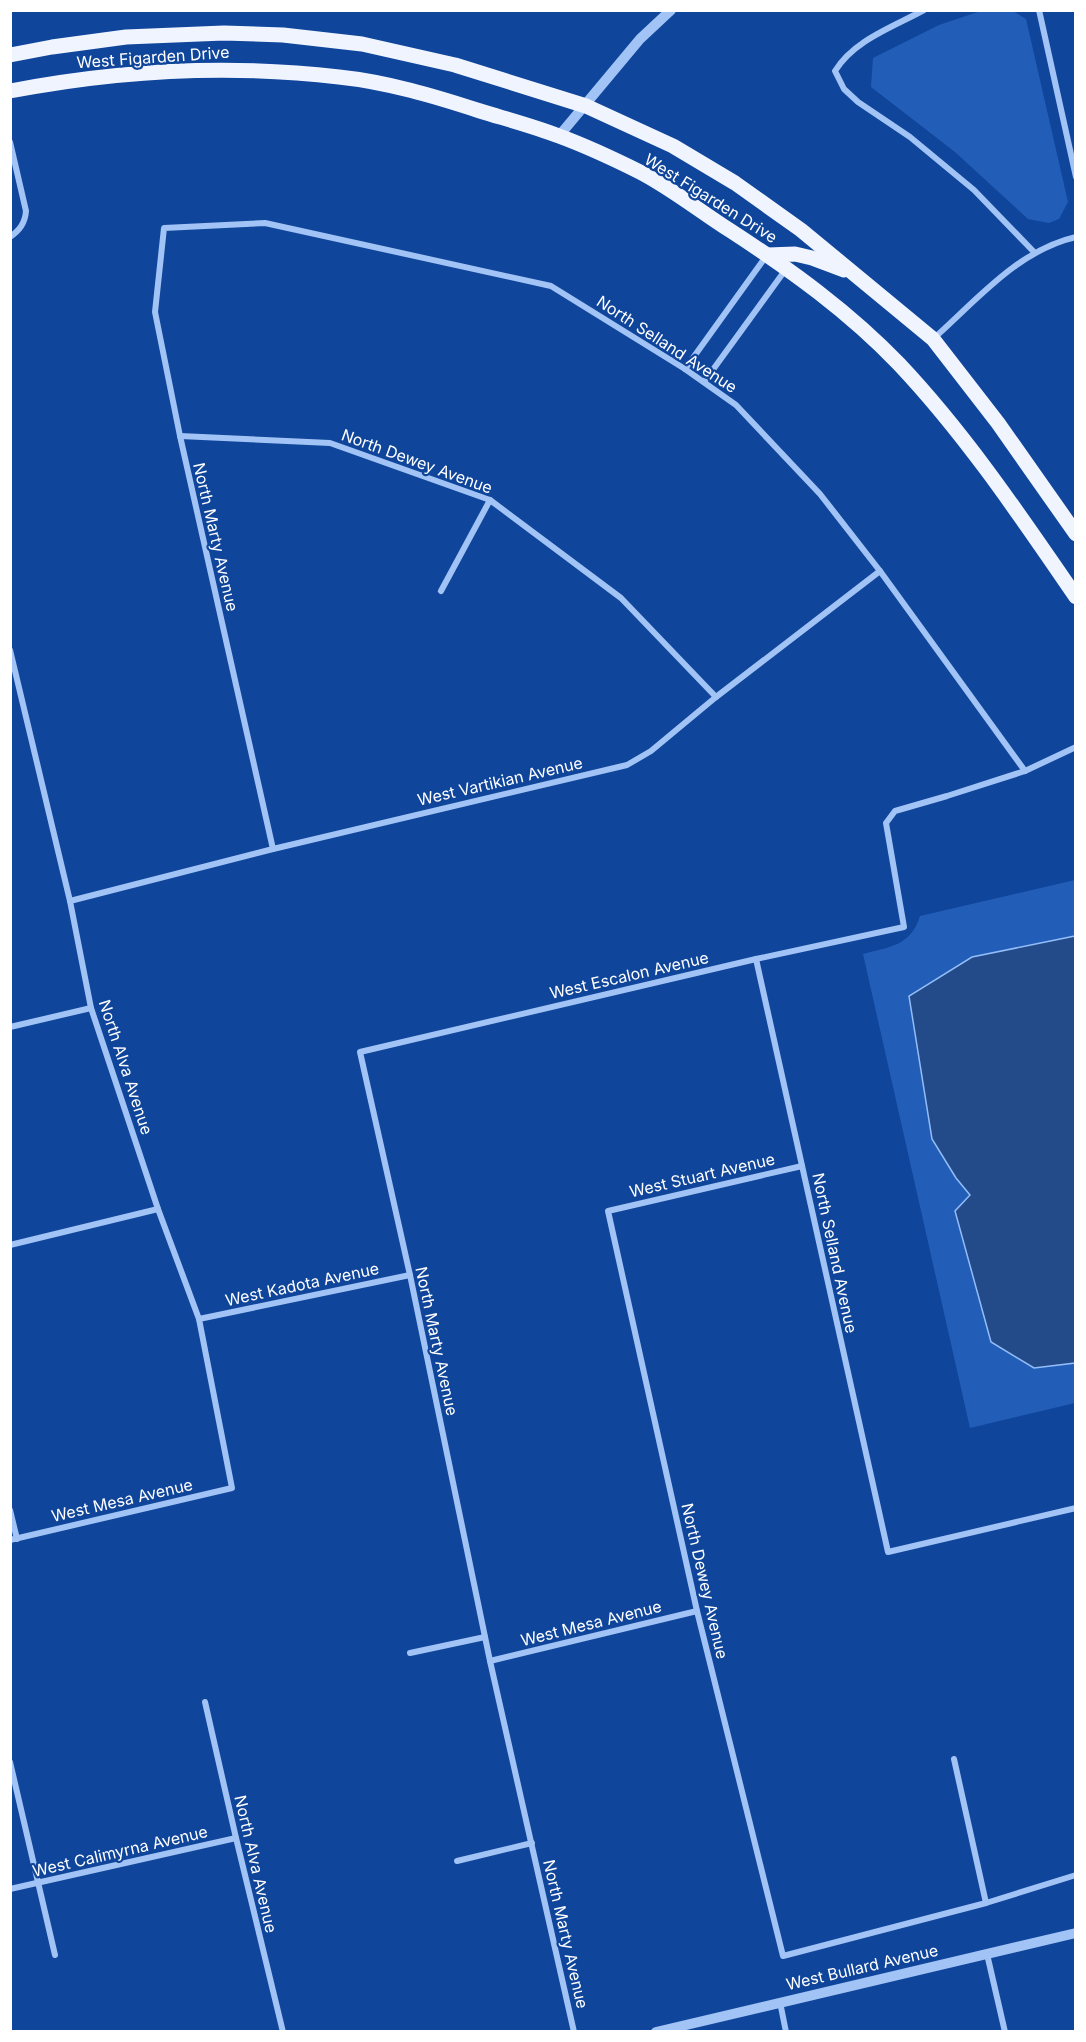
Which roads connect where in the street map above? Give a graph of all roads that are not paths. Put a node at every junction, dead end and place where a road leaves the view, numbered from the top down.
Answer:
1 (671, 10) edge
2 (924, 10) edge
3 (1039, 10) edge
4 (10, 55) edge
5 (10, 91) edge
6 (586, 106) junction
7 (559, 136) junction
8 (10, 142) edge
9 (1076, 177) edge
10 (164, 228) joint
11 (10, 237) edge
12 (1076, 237) edge
13 (1034, 252) junction
14 (768, 255) junction
15 (786, 269) junction
16 (855, 274) junction
17 (933, 339) junction
18 (685, 369) junction
19 (704, 382) junction
20 (180, 436) junction
21 (490, 500) junction
22 (1076, 534) edge
23 (880, 571) junction
24 (441, 591) dead end
25 (1076, 597) edge
26 (10, 650) edge
27 (14, 680) edge
28 (716, 697) junction
29 (1076, 747) edge
30 (1025, 771) junction
31 (273, 849) junction
32 (70, 901) junction
33 (756, 959) junction
34 (91, 1008) junction
35 (10, 1027) edge
36 (360, 1052) joint
37 (802, 1166) junction
38 (158, 1209) junction
39 (608, 1211) joint
40 (10, 1245) edge
41 (410, 1275) junction
42 (199, 1319) junction
43 (232, 1488) joint
44 (1076, 1508) edge
45 (10, 1510) edge
46 (14, 1539) edge
47 (697, 1611) junction
48 (485, 1637) junction
49 (410, 1653) dead end
50 (490, 1661) junction
51 (205, 1702) dead end
52 (954, 1759) dead end
53 (10, 1762) edge
54 (236, 1838) junction
55 (532, 1843) junction
56 (457, 1861) dead end
57 (1076, 1875) edge
58 (39, 1883) junction
59 (10, 1889) edge
60 (986, 1903) junction
61 (1076, 1933) edge
62 (987, 1954) junction
63 (55, 1955) dead end
64 (783, 1956) joint
65 (780, 2002) junction
66 (283, 2031) edge
67 (574, 2031) edge
68 (656, 2031) edge
69 (786, 2031) edge
70 (1005, 2031) edge

1 - 6 street
2 - 13 street
3 - 9 street
4 - 6 main road, West Figarden Drive
5 - 7 main road, West Figarden Drive
6 - 7 street
6 - 16 main road, West Figarden Drive
7 - 14 main road, West Figarden Drive
8 - 11 street
10 - 18 street, North Selland Avenue
10 - 20 street, North Marty Avenue
12 - 13 street
13 - 17 street
14 - 15 main road, West Figarden Drive
14 - 16 main road
14 - 18 street
15 - 19 street
15 - 25 main road, West Figarden Drive
16 - 17 main road, West Figarden Drive
17 - 22 main road, West Figarden Drive
18 - 19 street, North Selland Avenue
19 - 23 street, North Selland Avenue
20 - 21 street, North Dewey Avenue
20 - 31 street, North Marty Avenue
21 - 24 street
21 - 28 street, North Dewey Avenue
23 - 28 street, West Vartikian Avenue
23 - 30 street, North Selland Avenue
26 - 27 street, North Alva Avenue
27 - 32 street, North Alva Avenue
28 - 31 street, West Vartikian Avenue
29 - 30 street
30 - 33 street, West Escalon Avenue
31 - 32 street, West Vartikian Avenue
32 - 34 street, North Alva Avenue
33 - 36 street, West Escalon Avenue
33 - 37 street, North Selland Avenue
34 - 35 street
34 - 38 street, North Alva Avenue
36 - 41 street, North Marty Avenue
37 - 39 street, West Stuart Avenue
37 - 44 street, North Selland Avenue
38 - 40 street
38 - 42 street, North Alva Avenue
39 - 47 street, North Dewey Avenue
41 - 42 street, West Kadota Avenue
41 - 48 street, North Marty Avenue
42 - 43 street, North Alva Avenue
43 - 46 street, West Mesa Avenue
45 - 46 street, West Mesa Avenue
47 - 50 street, West Mesa Avenue
47 - 64 street, North Dewey Avenue
48 - 49 street
48 - 50 street, North Marty Avenue
50 - 55 street, North Marty Avenue
51 - 54 street, North Alva Avenue
52 - 60 street
53 - 58 street
54 - 58 street, West Calimyrna Avenue
54 - 66 street, North Alva Avenue
55 - 56 street, North Marty Avenue
55 - 67 street, North Marty Avenue
57 - 60 street, West Bullard Avenue
58 - 59 street, West Calimyrna Avenue
58 - 63 street
60 - 64 street, West Bullard Avenue
61 - 62 street, West Bullard Avenue
62 - 65 street, West Bullard Avenue
62 - 70 street
65 - 68 street, West Bullard Avenue
65 - 69 street

